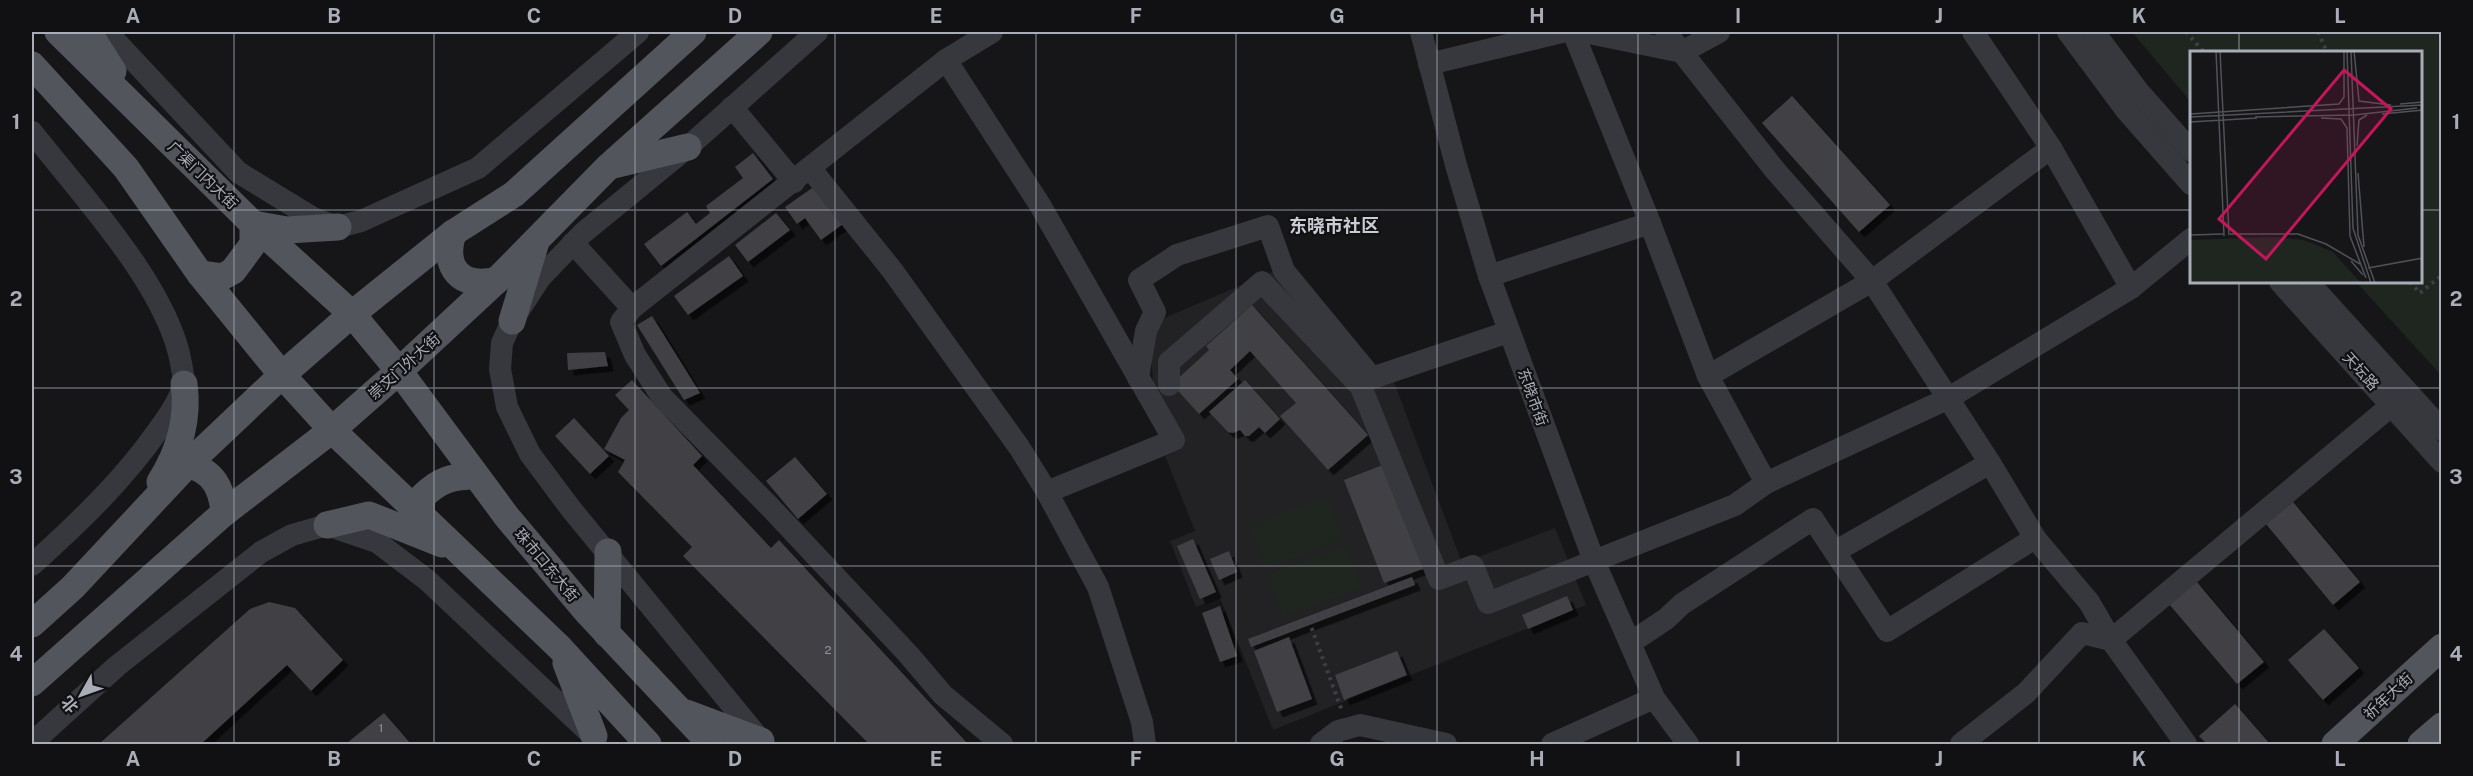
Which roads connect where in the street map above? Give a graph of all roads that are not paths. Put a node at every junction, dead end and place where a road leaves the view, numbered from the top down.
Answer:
1 (58, 32) edge
2 (88, 32) edge
3 (106, 32) edge
4 (638, 32) edge
5 (693, 32) edge
6 (759, 32) edge
7 (817, 32) edge
8 (992, 32) edge
9 (1421, 32) edge
10 (1562, 32) edge
11 (1573, 32) edge
12 (1584, 32) edge
13 (1666, 32) edge
14 (1719, 32) edge
15 (1973, 32) edge
16 (2068, 32) edge
17 (2094, 32) edge
18 (1682, 52) junction
19 (946, 60) junction
20 (1429, 64) junction
21 (32, 65) edge
22 (32, 76) edge
23 (60, 94) junction
24 (732, 107) junction
25 (135, 108) junction
26 (32, 132) edge
27 (688, 147) junction
28 (2051, 148) junction
29 (2190, 150) edge
30 (609, 166) junction
31 (802, 175) junction
32 (2190, 183) edge
33 (1650, 223) junction
34 (253, 224) junction
35 (338, 227) junction
36 (453, 233) junction
37 (537, 238) junction
38 (2190, 240) edge
39 (573, 243) junction
40 (200, 274) junction
41 (1489, 276) junction
42 (497, 280) junction
43 (1872, 281) junction
44 (2282, 284) edge
45 (2310, 284) edge
46 (2131, 288) junction
47 (632, 308) junction
48 (352, 314) junction
49 (512, 321) junction
50 (1508, 332) junction
51 (399, 371) junction
52 (282, 375) junction
53 (1708, 376) junction
54 (1138, 378) junction
55 (1366, 383) junction
56 (184, 384) junction
57 (1169, 385) dead end
58 (1947, 399) junction
59 (2392, 405) junction
60 (332, 430) junction
61 (2442, 430) edge
62 (2442, 462) edge
63 (1990, 463) junction
64 (188, 464) junction
65 (476, 476) junction
66 (1766, 483) junction
67 (1047, 492) junction
68 (224, 513) junction
69 (421, 517) junction
70 (138, 518) junction
71 (327, 525) junction
72 (2035, 538) junction
73 (454, 548) junction
74 (1836, 551) junction
75 (608, 552) junction
76 (1594, 561) junction
77 (32, 565) edge
78 (32, 624) edge
79 (607, 634) junction
80 (2111, 640) junction
81 (1630, 643) junction
82 (2442, 647) edge
83 (560, 648) junction
84 (32, 683) edge
85 (1654, 699) junction
86 (680, 711) junction
87 (2442, 726) edge
88 (598, 740) edge
89 (32, 743) edge
90 (763, 743) edge
91 (648, 744) edge
92 (711, 744) edge
93 (1002, 744) edge
94 (1144, 744) edge
95 (1321, 744) edge
96 (1446, 744) edge
97 (1552, 744) edge
98 (1688, 744) edge
99 (1961, 744) edge
100 (2187, 744) edge
101 (2335, 744) edge
102 (2421, 744) edge

1 - 25 main road, 广渠门内大街
2 - 25 main road
3 - 35 street
4 - 35 street
5 - 36 main road
6 - 30 main road, 崇文门外大街
7 - 24 street
8 - 19 street
9 - 20 street, 东晓市街
10 - 20 street
11 - 33 street
12 - 18 street
13 - 18 street
14 - 18 street
15 - 28 street
16 - 32 street
17 - 29 street
18 - 43 street
19 - 31 street
19 - 54 street
20 - 41 street, 东晓市街
21 - 23 main road
22 - 23 main road
23 - 40 main road
24 - 27 street
24 - 31 street
25 - 34 main road, 广渠门内大街
26 - 56 street
27 - 30 main road
27 - 39 street
28 - 43 street
28 - 46 street
30 - 37 main road, 崇文门外大街
31 - 47 street
31 - 67 street
33 - 41 street
33 - 53 street
34 - 35 main road
34 - 40 main road
34 - 48 main road, 广渠门内大街
36 - 42 main road
36 - 48 main road
37 - 42 main road, 崇文门外大街
37 - 49 main road
38 - 46 street
39 - 47 street
39 - 49 street
40 - 52 main road
41 - 50 street, 东晓市街
42 - 51 main road, 崇文门外大街
43 - 53 street
43 - 58 street
44 - 59 street, 天坛路
45 - 61 street, 天坛路
46 - 58 street
47 - 93 street
48 - 51 main road, 广渠门内大街
48 - 52 main road
49 - 75 street
50 - 55 street
50 - 76 street, 东晓市街
51 - 60 main road, 崇文门外大街
51 - 65 main road, 珠市口东大街
52 - 60 main road
52 - 64 main road
53 - 66 street
54 - 55 street
54 - 67 street
55 - 57 street
55 - 76 street
56 - 70 main road
56 - 77 street
58 - 63 street
58 - 66 street
59 - 62 street, 天坛路
59 - 80 street
60 - 68 main road, 崇文门外大街
60 - 69 main road
63 - 72 street
63 - 74 street
64 - 68 main road
64 - 70 main road
65 - 69 main road
65 - 79 main road, 珠市口东大街
66 - 76 street
67 - 94 street
68 - 84 main road, 崇文门外大街
69 - 73 main road
70 - 78 main road
71 - 73 main road
71 - 88 street
71 - 89 street
72 - 74 street
72 - 80 street
73 - 83 main road
74 - 81 street
75 - 79 main road
75 - 90 street
76 - 81 street, 东晓市街
79 - 86 main road, 珠市口东大街
80 - 99 street
80 - 100 street
81 - 85 street, 东晓市街
82 - 101 main road, 祈年大街
83 - 88 main road
83 - 91 main road
85 - 97 street
85 - 98 street, 东晓市街
86 - 90 main road
86 - 92 main road, 珠市口东大街
87 - 102 main road
95 - 96 street

